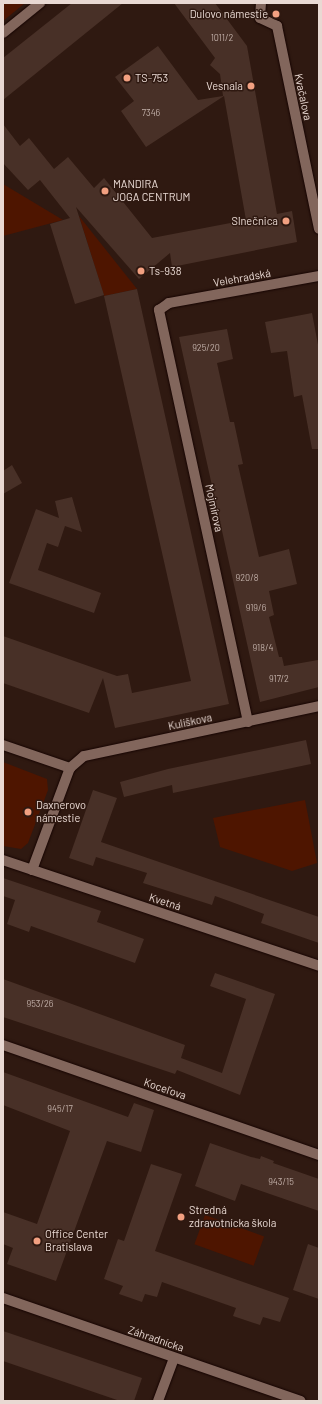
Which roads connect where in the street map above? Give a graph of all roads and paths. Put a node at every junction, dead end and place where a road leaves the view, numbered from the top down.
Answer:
1 (40, 3) edge
2 (261, 3) edge
3 (3, 33) edge
4 (319, 229) edge
5 (319, 276) edge
6 (169, 303) joint
7 (319, 706) edge
8 (248, 722) junction
9 (3, 745) edge
10 (70, 768) junction
11 (3, 860) edge
12 (32, 870) junction
13 (319, 966) edge
14 (3, 1045) edge
15 (319, 1155) edge
16 (3, 1298) edge
17 (174, 1358) junction
18 (158, 1401) edge
19 (301, 1401) edge

1 - 3 street
2 - 4 street, Kvačalova
5 - 6 street, Velehradská
6 - 8 street, Mojmírova
7 - 8 street, Kulíškova
8 - 10 street, Kulíškova
9 - 10 street
10 - 12 street
11 - 12 street, Kvetná
12 - 13 street, Kvetná
14 - 15 street, Koceľova
16 - 17 street, Záhradnícka
17 - 18 street
17 - 19 street, Záhradnícka

